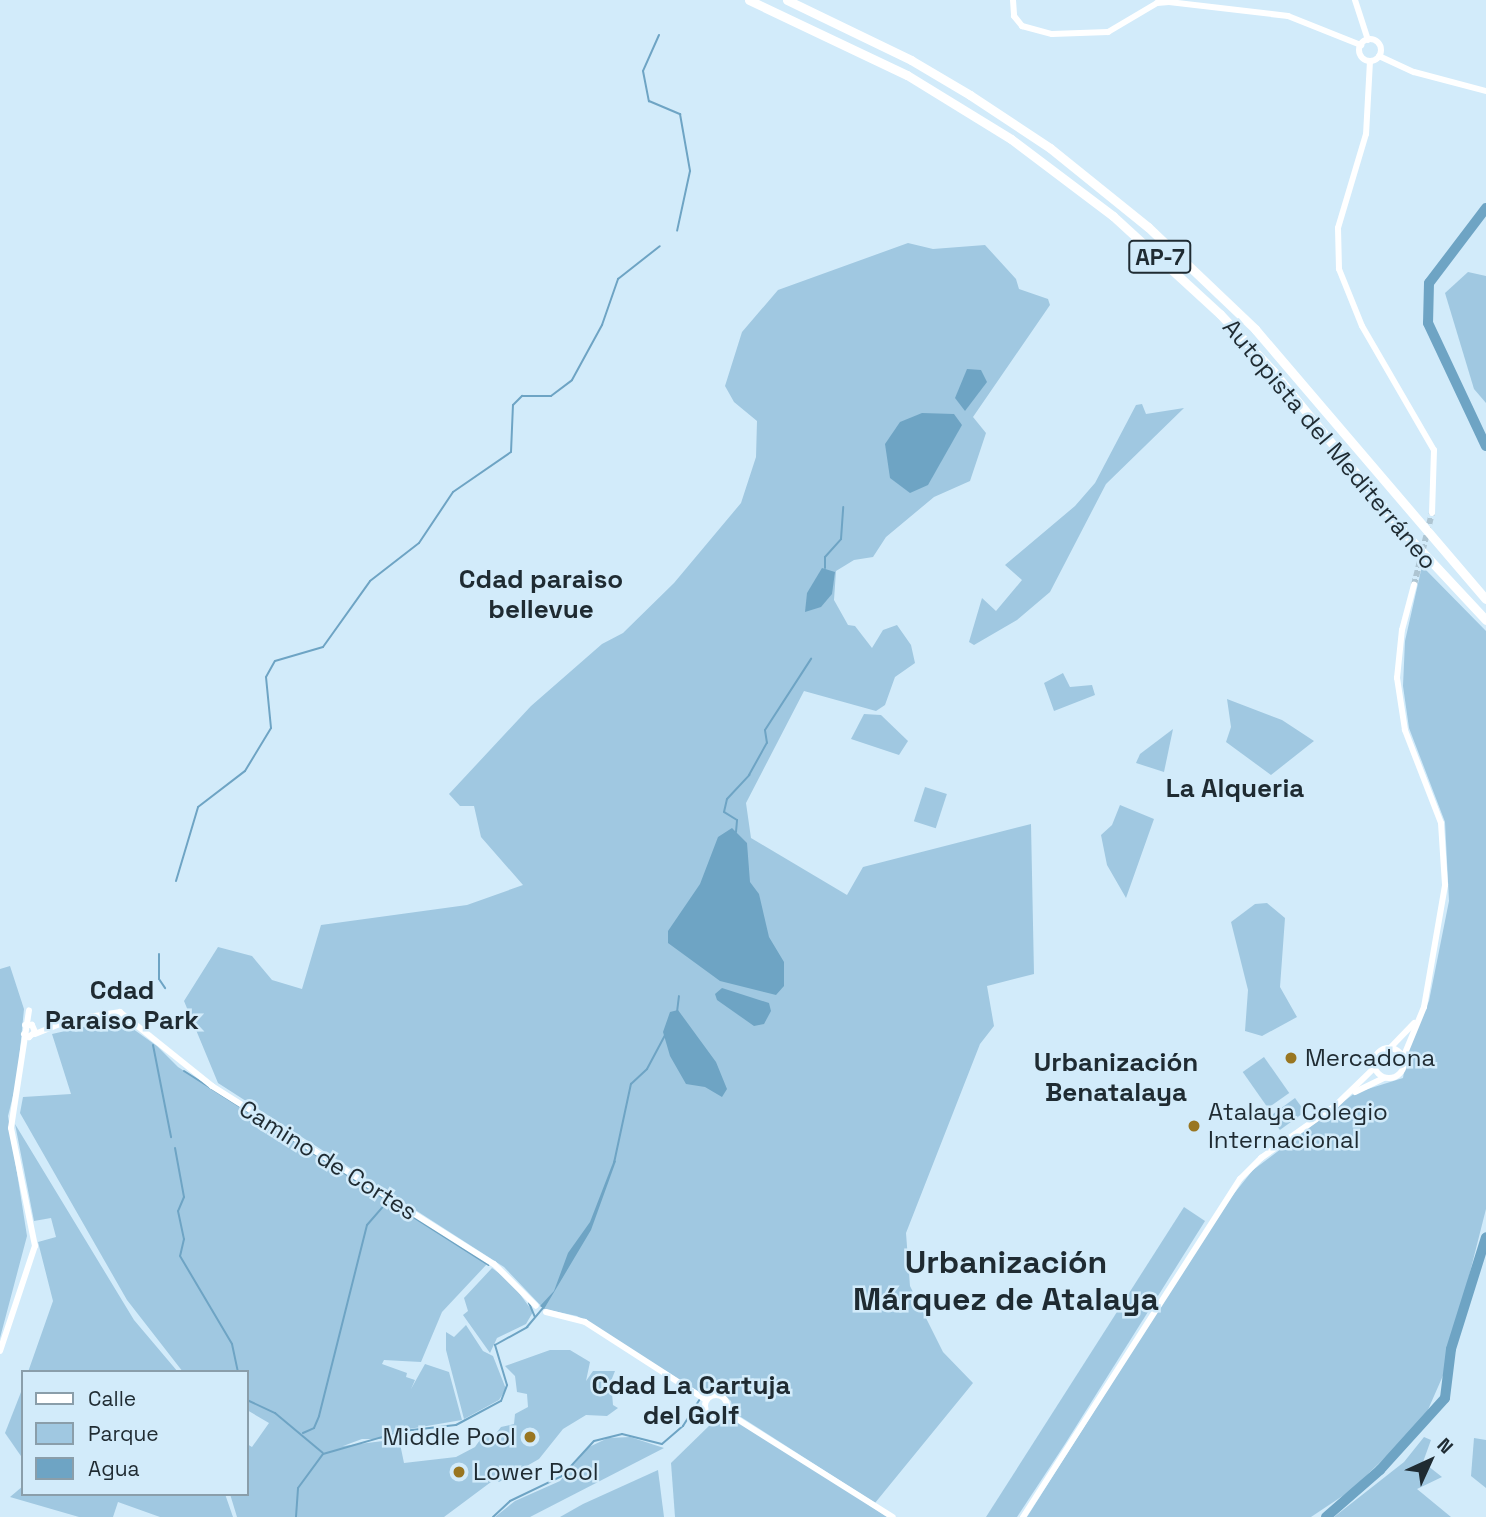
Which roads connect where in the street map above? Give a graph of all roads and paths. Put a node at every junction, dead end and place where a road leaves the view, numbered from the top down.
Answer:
1 (748, 0) edge
2 (787, 0) edge
3 (1013, 0) edge
4 (1355, 0) edge
5 (1365, 42) junction
6 (1380, 56) junction
7 (1370, 61) junction
8 (1486, 91) edge
9 (1432, 513) tunnel mouth
10 (1414, 585) tunnel mouth
11 (1486, 599) edge
12 (1486, 620) edge
13 (1428, 993) junction
14 (25, 1026) junction
15 (34, 1031) junction
16 (23, 1034) junction
17 (1391, 1048) junction
18 (24, 1049) junction
19 (1403, 1058) junction
20 (1374, 1068) junction
21 (1384, 1078) junction
22 (1345, 1098) junction
23 (536, 1306) dead end
24 (546, 1312) dead end
25 (0, 1351) edge
26 (706, 1400) junction
27 (726, 1412) junction
28 (893, 1517) edge
29 (1023, 1517) edge

1 - 12 highway, Autopista del Mediterráneo / AP-7
2 - 11 highway, Autopista del Mediterráneo / AP-7
3 - 5 street
4 - 5 street
5 - 6 street
5 - 7 street
6 - 7 street
6 - 8 street
7 - 9 street
10 - 13 street
13 - 17 street
13 - 19 street
14 - 15 street
14 - 15 street
14 - 16 street
15 - 16 street
15 - 18 street
15 - 23 street, Camino de Cortes
16 - 18 street
17 - 19 street
17 - 20 street
18 - 25 street
19 - 21 street
20 - 21 street
20 - 22 street
21 - 22 street
22 - 29 street
24 - 26 street
26 - 27 street
26 - 27 street
27 - 28 street

